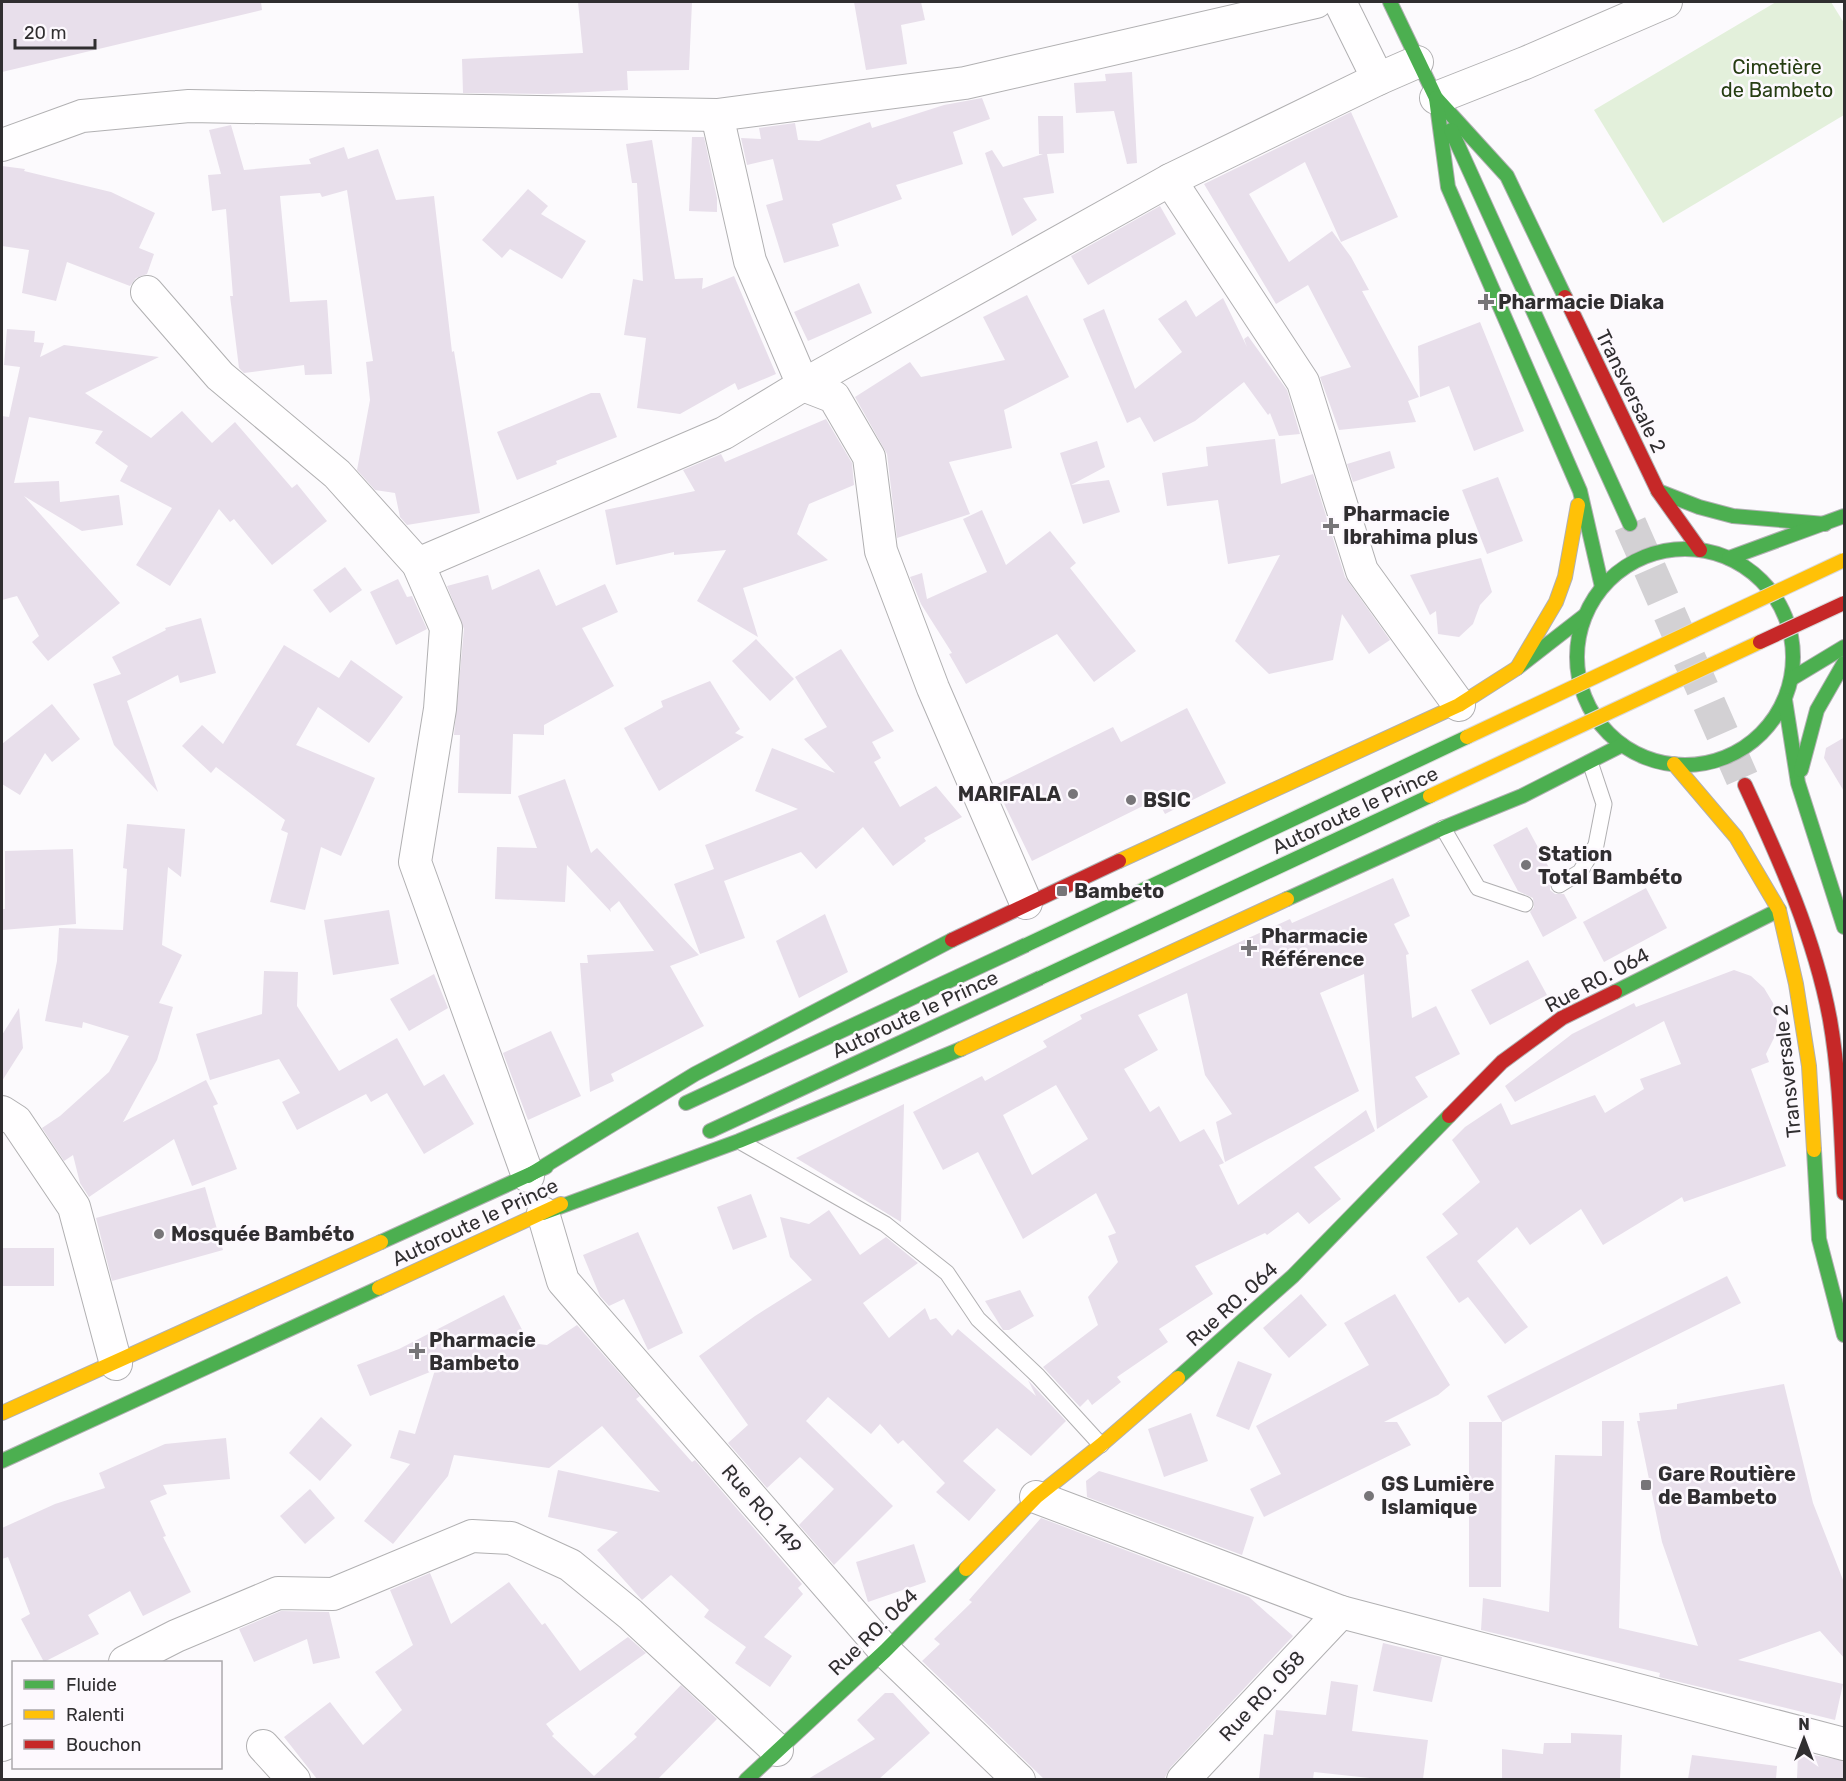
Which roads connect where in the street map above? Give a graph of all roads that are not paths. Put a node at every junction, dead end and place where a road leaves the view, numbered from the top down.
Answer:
1 (1316, 2) edge
2 (1341, 2) edge
3 (1390, 2) edge
4 (1666, 2) edge
5 (1418, 62) junction
6 (1378, 79) junction
7 (1436, 98) junction
8 (717, 115) junction
9 (2, 145) edge
10 (1170, 180) junction
11 (147, 292) dead end
12 (803, 385) junction
13 (1658, 491) junction
14 (1580, 492) junction
15 (1845, 516) edge
16 (1630, 524) tunnel mouth
17 (1825, 524) junction
18 (1700, 550) junction
19 (1729, 558) junction
20 (1845, 560) edge
21 (418, 564) junction
22 (1602, 587) junction
23 (1845, 603) edge
24 (1584, 616) junction
25 (1845, 647) edge
26 (1845, 663) edge
27 (1517, 668) junction
28 (1791, 680) junction
29 (1785, 700) junction
30 (1459, 705) junction
31 (1622, 745) junction
32 (1595, 759) junction
33 (1674, 764) junction
34 (1620, 765) dead end
35 (1798, 783) junction
36 (1745, 785) tunnel mouth
37 (1694, 808) dead end
38 (1443, 828) junction
39 (1736, 837) junction
40 (1559, 885) dead end
41 (1026, 903) junction
42 (1525, 903) dead end
43 (1779, 910) junction
44 (1845, 927) edge
45 (676, 1107) dead end
46 (2, 1112) edge
47 (644, 1122) dead end
48 (701, 1136) dead end
49 (740, 1141) junction
50 (669, 1151) dead end
51 (528, 1176) junction
52 (1845, 1193) edge
53 (543, 1213) junction
54 (1845, 1335) edge
55 (116, 1364) junction
56 (2, 1413) edge
57 (1101, 1445) junction
58 (2, 1461) edge
59 (1036, 1497) junction
60 (1341, 1612) junction
61 (885, 1651) junction
62 (127, 1661) edge
63 (1845, 1744) edge
64 (263, 1746) dead end
65 (777, 1750) junction
66 (294, 1779) edge
67 (746, 1779) edge
68 (1019, 1779) edge
69 (1183, 1779) edge

1 - 8 street
2 - 6 street
3 - 5 main road, Transversale 2
4 - 7 street
5 - 6 street
5 - 7 main road, Transversale 2
6 - 10 street
7 - 13 main road, Transversale 2
7 - 14 main road, Transversale 2
7 - 16 main road
8 - 9 street
8 - 12 street
10 - 12 street
10 - 30 street
11 - 21 street
12 - 21 street
12 - 41 street
13 - 17 main road
13 - 18 main road, Transversale 2
14 - 22 main road, Transversale 2
14 - 27 main road
15 - 17 main road
17 - 19 main road
18 - 19 main road
18 - 22 main road
19 - 28 main road
20 - 45 main road, Autoroute le Prince, bridge
21 - 51 street
22 - 24 main road
23 - 48 main road, Autoroute le Prince, bridge
24 - 27 main road
24 - 31 main road
25 - 28 main road
26 - 35 main road
27 - 30 main road
28 - 29 main road
29 - 33 main road
29 - 35 main road
30 - 41 main road
31 - 32 main road
31 - 33 main road
32 - 34 main road
32 - 38 main road
32 - 40 lane
33 - 39 main road, Transversale 2
35 - 44 main road
36 - 52 main road
37 - 39 main road
38 - 42 lane
38 - 49 main road
39 - 43 main road, Transversale 2
41 - 51 main road
43 - 54 main road, Transversale 2
43 - 57 main road, Rue RO. 064
46 - 55 street
47 - 51 main road, Autoroute le Prince
49 - 53 main road
49 - 57 lane
50 - 53 main road, Autoroute le Prince
51 - 55 main road, Autoroute le Prince
53 - 58 main road, Autoroute le Prince
53 - 61 street, Rue RO. 149
55 - 56 main road, Autoroute le Prince
57 - 59 main road, Rue RO. 064
59 - 60 street
59 - 61 main road, Rue RO. 064
60 - 63 street
60 - 69 street, Rue RO. 058
61 - 65 main road, Rue RO. 064
61 - 68 street, Rue RO. 149
62 - 65 street
64 - 66 street
65 - 67 main road, Rue RO. 064

